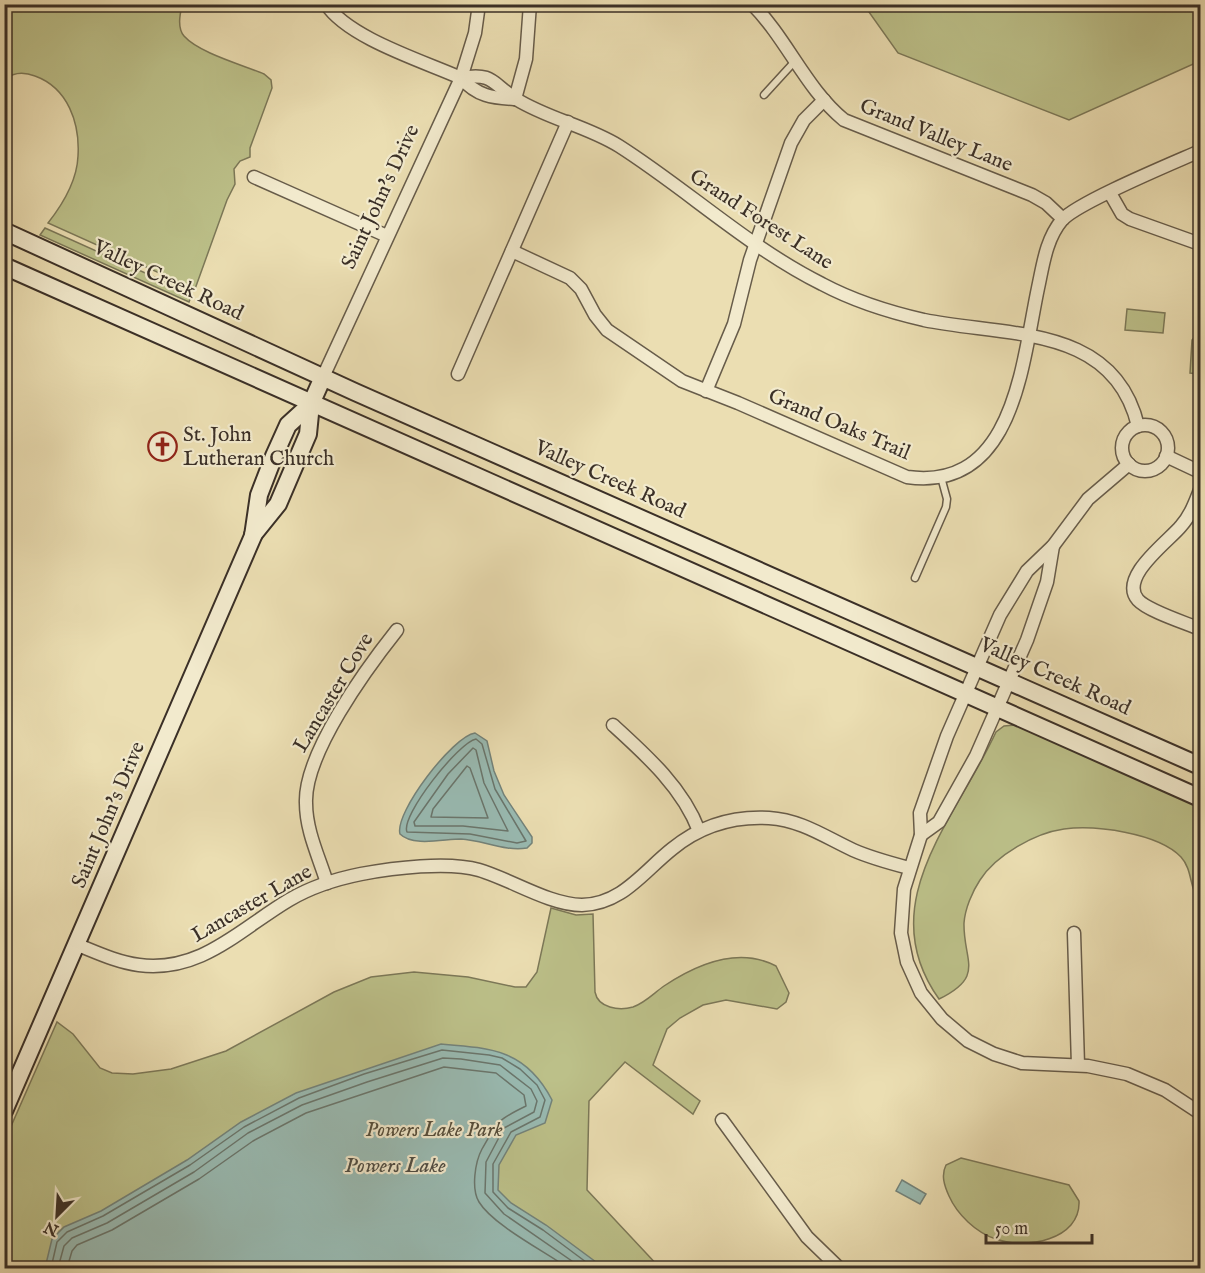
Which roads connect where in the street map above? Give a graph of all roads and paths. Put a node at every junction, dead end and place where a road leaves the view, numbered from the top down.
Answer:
1 (326, 4) edge
2 (479, 4) edge
3 (530, 4) edge
4 (752, 4) edge
5 (796, 60) junction
6 (461, 78) junction
7 (764, 95) dead end
8 (515, 99) junction
9 (824, 100) junction
10 (568, 122) junction
11 (1200, 151) edge
12 (254, 177) dead end
13 (1110, 193) junction
14 (1063, 219) junction
15 (4, 231) edge
16 (387, 236) junction
17 (755, 244) junction
18 (1200, 244) edge
19 (512, 251) junction
20 (4, 266) edge
21 (1027, 336) junction
22 (458, 374) dead end
23 (323, 377) junction
24 (706, 392) junction
25 (311, 404) junction
26 (1138, 426) junction
27 (1166, 456) junction
28 (1129, 464) junction
29 (1200, 472) edge
30 (940, 477) junction
31 (1200, 490) edge
32 (1053, 546) junction
33 (915, 578) dead end
34 (1200, 629) edge
35 (397, 630) dead end
36 (977, 667) junction
37 (1008, 681) junction
38 (965, 694) junction
39 (997, 708) junction
40 (613, 725) dead end
41 (1200, 766) edge
42 (1200, 798) edge
43 (699, 831) junction
44 (921, 835) junction
45 (909, 868) junction
46 (327, 883) junction
47 (1074, 933) dead end
48 (78, 945) junction
49 (1078, 1065) junction
50 (4, 1111) edge
51 (1200, 1113) edge
52 (722, 1120) dead end
53 (838, 1269) edge

1 - 6 street, Grand Forest Lane
2 - 6 street, Saint John's Drive
3 - 8 street
4 - 5 street, Grand Valley Lane
5 - 7 lane
5 - 9 street, Grand Valley Lane
6 - 8 street, Grand Forest Lane
6 - 16 street, Saint John's Drive
8 - 10 street, Grand Forest Lane
9 - 14 street, Grand Valley Lane
9 - 17 street
10 - 17 street, Grand Forest Lane
10 - 19 street
11 - 13 street
12 - 16 street
13 - 14 street
13 - 18 street
14 - 21 street, Grand Oaks Trail
15 - 23 main road, Valley Creek Road
16 - 23 street, Saint John's Drive
17 - 21 street, Grand Forest Lane
17 - 24 street
19 - 22 street
19 - 24 street, Grand Oaks Trail
20 - 25 main road
21 - 26 street, Grand Forest Lane
21 - 30 street, Grand Oaks Trail
23 - 25 main road, Saint John's Drive
23 - 36 main road, Valley Creek Road
24 - 30 street, Grand Oaks Trail
25 - 38 main road
25 - 48 main road, Saint John's Drive
26 - 27 street
26 - 28 street
27 - 28 street
27 - 29 street
28 - 32 street
30 - 33 lane
31 - 34 street
32 - 36 street
32 - 37 street
35 - 46 street, Lancaster Cove
36 - 37 main road, Valley Creek Road
36 - 38 street
37 - 39 street
37 - 41 main road, Valley Creek Road
38 - 39 main road
38 - 44 street
39 - 42 main road
39 - 44 street
40 - 43 street
43 - 45 street, Lancaster Lane
43 - 46 street, Lancaster Lane
44 - 45 street
45 - 49 street
46 - 48 street, Lancaster Lane
47 - 49 street
48 - 50 main road, Saint John's Drive
49 - 51 street
52 - 53 street

